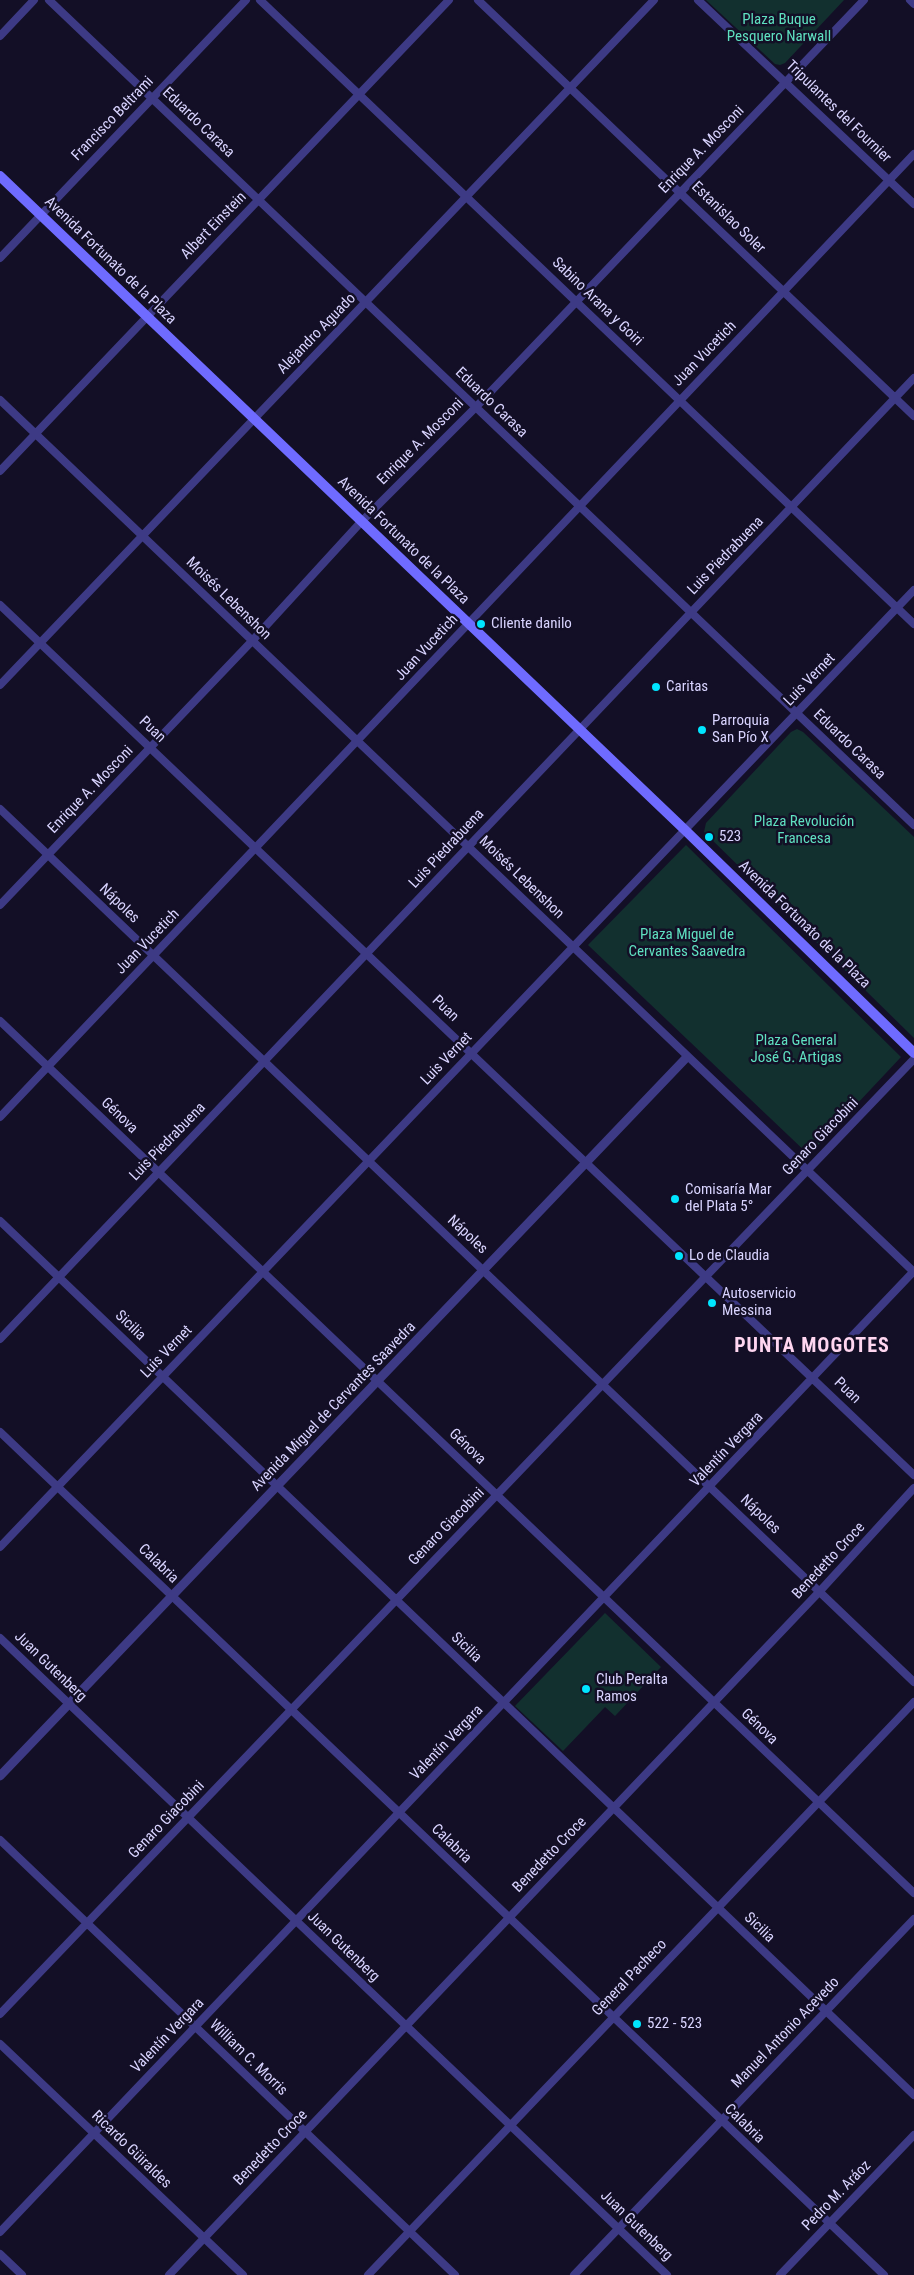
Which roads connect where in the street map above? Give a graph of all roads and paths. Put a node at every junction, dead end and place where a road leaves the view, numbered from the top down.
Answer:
1 (34, 0) edge
2 (49, 0) edge
3 (246, 0) edge
4 (260, 0) edge
5 (449, 0) edge
6 (478, 0) edge
7 (654, 0) edge
8 (698, 0) edge
9 (864, 0) edge
10 (910, 0) edge
11 (914, 4) edge
12 (0, 36) edge
13 (786, 82) junction
14 (571, 89) junction
15 (359, 94) junction
16 (152, 98) junction
17 (914, 154) edge
18 (0, 176) edge
19 (889, 180) junction
20 (681, 193) junction
21 (467, 197) junction
22 (258, 200) junction
23 (914, 204) edge
24 (41, 215) junction
25 (0, 258) edge
26 (784, 292) junction
27 (576, 302) junction
28 (366, 303) junction
29 (147, 316) junction
30 (914, 378) edge
31 (895, 398) junction
32 (0, 400) edge
33 (680, 401) junction
34 (476, 407) junction
35 (914, 416) edge
36 (255, 419) junction
37 (35, 434) junction
38 (0, 470) edge
39 (580, 507) junction
40 (792, 507) junction
41 (361, 522) junction
42 (142, 536) junction
43 (914, 590) edge
44 (0, 604) edge
45 (897, 608) junction
46 (691, 613) junction
47 (914, 624) edge
48 (468, 625) junction
49 (252, 641) junction
50 (40, 643) junction
51 (0, 685) edge
52 (796, 713) junction
53 (579, 730) junction
54 (357, 742) junction
55 (150, 748) junction
56 (0, 810) edge
57 (914, 825) edge
58 (685, 830) junction
59 (468, 847) junction
60 (256, 848) junction
61 (48, 855) junction
62 (0, 905) edge
63 (573, 947) junction
64 (367, 953) junction
65 (154, 956) junction
66 (0, 1021) edge
67 (472, 1053) junction
68 (914, 1053) edge
69 (687, 1057) junction
70 (914, 1059) edge
71 (264, 1061) junction
72 (48, 1066) junction
73 (0, 1116) edge
74 (369, 1161) junction
75 (586, 1162) junction
76 (807, 1171) junction
77 (159, 1172) junction
78 (0, 1220) edge
79 (484, 1270) junction
80 (263, 1272) junction
81 (914, 1272) edge
82 (706, 1276) junction
83 (59, 1277) junction
84 (0, 1338) edge
85 (163, 1377) junction
86 (814, 1379) junction
87 (378, 1380) junction
88 (603, 1384) junction
89 (0, 1432) edge
90 (914, 1475) edge
91 (277, 1486) junction
92 (58, 1487) junction
93 (711, 1487) junction
94 (914, 1488) edge
95 (497, 1495) junction
96 (0, 1547) edge
97 (820, 1591) junction
98 (172, 1596) junction
99 (604, 1598) junction
100 (396, 1600) junction
101 (0, 1638) edge
102 (914, 1682) edge
103 (714, 1702) junction
104 (914, 1702) edge
105 (504, 1703) junction
106 (69, 1704) junction
107 (291, 1710) junction
108 (0, 1776) edge
109 (818, 1802) junction
110 (614, 1808) junction
111 (399, 1813) junction
112 (188, 1818) junction
113 (0, 1840) edge
114 (914, 1893) edge
115 (718, 1907) junction
116 (509, 1918) junction
117 (914, 1919) edge
118 (296, 1921) junction
119 (87, 1923) junction
120 (826, 2011) junction
121 (0, 2014) edge
122 (612, 2017) junction
123 (196, 2026) junction
124 (406, 2026) junction
125 (0, 2044) edge
126 (914, 2095) edge
127 (721, 2121) junction
128 (510, 2125) junction
129 (305, 2132) junction
130 (94, 2133) junction
131 (914, 2135) edge
132 (829, 2224) junction
133 (618, 2229) junction
134 (410, 2231) junction
135 (0, 2232) edge
136 (204, 2238) junction
137 (0, 2254) edge
138 (22, 2275) edge
139 (169, 2275) edge
140 (242, 2275) edge
141 (368, 2275) edge
142 (455, 2275) edge
143 (574, 2275) edge
144 (667, 2275) edge
145 (780, 2275) edge
146 (884, 2275) edge

1 - 12 street
2 - 16 street, Eduardo Carasa
3 - 16 street, Francisco Beltrami
4 - 15 street, Sabino Arana y Goiri
5 - 15 street, Albert Einstein
6 - 14 street, Estanislao Soler
7 - 14 street, Alejandro Aguado
8 - 13 street, Tripulantes del Fournier
9 - 13 street, Enrique A. Mosconi
10 - 11 street
13 - 19 street, Tripulantes del Fournier
13 - 20 street, Enrique A. Mosconi
14 - 20 street, Estanislao Soler
14 - 21 street, Alejandro Aguado
15 - 21 street, Sabino Arana y Goiri
15 - 22 street, Albert Einstein
16 - 22 street, Eduardo Carasa
16 - 24 street, Francisco Beltrami
17 - 19 street, Juan Vucetich
18 - 24 main road, Avenida Fortunato de la Plaza
19 - 23 street, Tripulantes del Fournier
19 - 26 street, Juan Vucetich
20 - 26 street, Estanislao Soler
20 - 27 street, Enrique A. Mosconi
21 - 27 street, Sabino Arana y Goiri
21 - 28 street, Alejandro Aguado
22 - 28 street, Eduardo Carasa
22 - 29 street, Albert Einstein
24 - 25 street, Francisco Beltrami
24 - 29 main road, Avenida Fortunato de la Plaza
26 - 31 street, Estanislao Soler
26 - 33 street, Juan Vucetich
27 - 33 street, Sabino Arana y Goiri
27 - 34 street, Enrique A. Mosconi
28 - 34 street, Eduardo Carasa
28 - 36 street, Alejandro Aguado
29 - 36 main road, Avenida Fortunato de la Plaza
29 - 37 street, Albert Einstein
30 - 31 street, Luis Piedrabuena
31 - 35 street, Estanislao Soler
31 - 40 street, Luis Piedrabuena
32 - 37 street, Moisés Lebenshon
33 - 39 street, Juan Vucetich
33 - 40 street, Sabino Arana y Goiri
34 - 39 street, Eduardo Carasa
34 - 41 street, Enrique A. Mosconi
36 - 41 main road, Avenida Fortunato de la Plaza
36 - 42 street, Alejandro Aguado
37 - 38 street, Albert Einstein
37 - 42 street, Moisés Lebenshon
39 - 46 street, Eduardo Carasa
39 - 48 street, Juan Vucetich
40 - 45 street, Sabino Arana y Goiri
40 - 46 street, Luis Piedrabuena
41 - 48 main road, Avenida Fortunato de la Plaza
41 - 49 street, Enrique A. Mosconi
42 - 49 street, Moisés Lebenshon
42 - 50 street, Alejandro Aguado
43 - 45 street, Luis Vernet
44 - 50 street, Puan
45 - 47 street, Sabino Arana y Goiri
45 - 52 street, Luis Vernet
46 - 52 street, Eduardo Carasa
46 - 53 street, Luis Piedrabuena
48 - 53 main road, Avenida Fortunato de la Plaza
48 - 54 street, Juan Vucetich
49 - 54 street, Moisés Lebenshon
49 - 55 street, Enrique A. Mosconi
50 - 51 street, Alejandro Aguado
50 - 55 street, Puan
52 - 57 street, Eduardo Carasa
52 - 58 street, Luis Vernet
53 - 58 main road, Avenida Fortunato de la Plaza
53 - 59 street, Luis Piedrabuena
54 - 59 street, Moisés Lebenshon
54 - 60 street, Juan Vucetich
55 - 60 street, Puan
55 - 61 street, Enrique A. Mosconi
56 - 61 street, Nápoles
58 - 63 street, Luis Vernet
58 - 68 main road, Avenida Fortunato de la Plaza
59 - 63 street, Moisés Lebenshon
59 - 64 street, Luis Piedrabuena
60 - 64 street, Puan
60 - 65 street, Juan Vucetich
61 - 62 street, Enrique A. Mosconi
61 - 65 street, Nápoles
63 - 67 street, Luis Vernet
63 - 69 street, Moisés Lebenshon
64 - 67 street, Puan
64 - 71 street, Luis Piedrabuena
65 - 71 street, Nápoles
65 - 72 street, Juan Vucetich
66 - 72 street, Génova
67 - 74 street, Luis Vernet
67 - 75 street, Puan
69 - 75 street, Avenida Miguel de Cervantes Saavedra
69 - 76 street, Moisés Lebenshon
70 - 76 street, Genaro Giacobini
71 - 74 street, Nápoles
71 - 77 street, Luis Piedrabuena
72 - 73 street, Juan Vucetich
72 - 77 street, Génova
74 - 79 street, Nápoles
74 - 80 street, Luis Vernet
75 - 79 street, Avenida Miguel de Cervantes Saavedra
75 - 82 street, Puan
76 - 81 street, Moisés Lebenshon
76 - 82 street, Genaro Giacobini
77 - 80 street, Génova
77 - 83 street, Luis Piedrabuena
78 - 83 street, Sicilia
79 - 87 street, Avenida Miguel de Cervantes Saavedra
79 - 88 street, Nápoles
80 - 85 street, Luis Vernet
80 - 87 street, Génova
81 - 86 street, Valentín Vergara
82 - 86 street, Puan
82 - 88 street, Genaro Giacobini
83 - 84 street, Luis Piedrabuena
83 - 85 street, Sicilia
85 - 91 street, Sicilia
85 - 92 street, Luis Vernet
86 - 90 street, Puan
86 - 93 street, Valentín Vergara
87 - 91 street, Avenida Miguel de Cervantes Saavedra
87 - 95 street, Génova
88 - 93 street, Nápoles
88 - 95 street, Genaro Giacobini
89 - 92 street, Calabria
91 - 98 street, Avenida Miguel de Cervantes Saavedra
91 - 100 street, Sicilia
92 - 96 street, Luis Vernet
92 - 98 street, Calabria
93 - 97 street, Nápoles
93 - 99 street, Valentín Vergara
94 - 97 street, Benedetto Croce
95 - 99 street, Génova
95 - 100 street, Genaro Giacobini
97 - 102 street, Nápoles
97 - 103 street, Benedetto Croce
98 - 106 street, Avenida Miguel de Cervantes Saavedra
98 - 107 street, Calabria
99 - 103 street, Génova
99 - 105 street, Valentín Vergara
100 - 105 street, Sicilia
100 - 107 street, Genaro Giacobini
101 - 106 street, Juan Gutenberg
103 - 109 street, Génova
103 - 110 street, Benedetto Croce
104 - 109 street, General Pacheco
105 - 110 street, Sicilia
105 - 111 street, Valentín Vergara
106 - 108 street, Avenida Miguel de Cervantes Saavedra
106 - 112 street, Juan Gutenberg
107 - 111 street, Calabria
107 - 112 street, Genaro Giacobini
109 - 114 street, Génova
109 - 115 street, General Pacheco
110 - 115 street, Sicilia
110 - 116 street, Benedetto Croce
111 - 116 street, Calabria
111 - 118 street, Valentín Vergara
112 - 118 street, Juan Gutenberg
112 - 119 street, Genaro Giacobini
113 - 119 street, William C. Morris
115 - 120 street, Sicilia
115 - 122 street, General Pacheco
116 - 122 street, Calabria
116 - 124 street, Benedetto Croce
117 - 120 street, Manuel Antonio Acevedo
118 - 123 street, Valentín Vergara
118 - 124 street, Juan Gutenberg
119 - 121 street, Genaro Giacobini
119 - 123 street, William C. Morris
120 - 126 street, Sicilia
120 - 127 street, Manuel Antonio Acevedo
122 - 127 street, Calabria
122 - 128 street, General Pacheco
123 - 129 street, William C. Morris
123 - 130 street, Valentín Vergara
124 - 128 street, Juan Gutenberg
124 - 129 street, Benedetto Croce
125 - 130 street, Ricardo Güiraldes
127 - 132 street, Calabria
127 - 133 street, Manuel Antonio Acevedo
128 - 133 street, Juan Gutenberg
128 - 134 street, General Pacheco
129 - 134 street, William C. Morris
129 - 136 street, Benedetto Croce
130 - 135 street, Valentín Vergara
130 - 136 street, Ricardo Güiraldes
131 - 132 street, Pedro M. Aráoz
132 - 145 street, Pedro M. Aráoz
132 - 146 street, Calabria
133 - 143 street, Manuel Antonio Acevedo
133 - 144 street, Juan Gutenberg
134 - 141 street, General Pacheco
134 - 142 street, William C. Morris
136 - 139 street, Benedetto Croce
136 - 140 street, Ricardo Güiraldes
137 - 138 street

